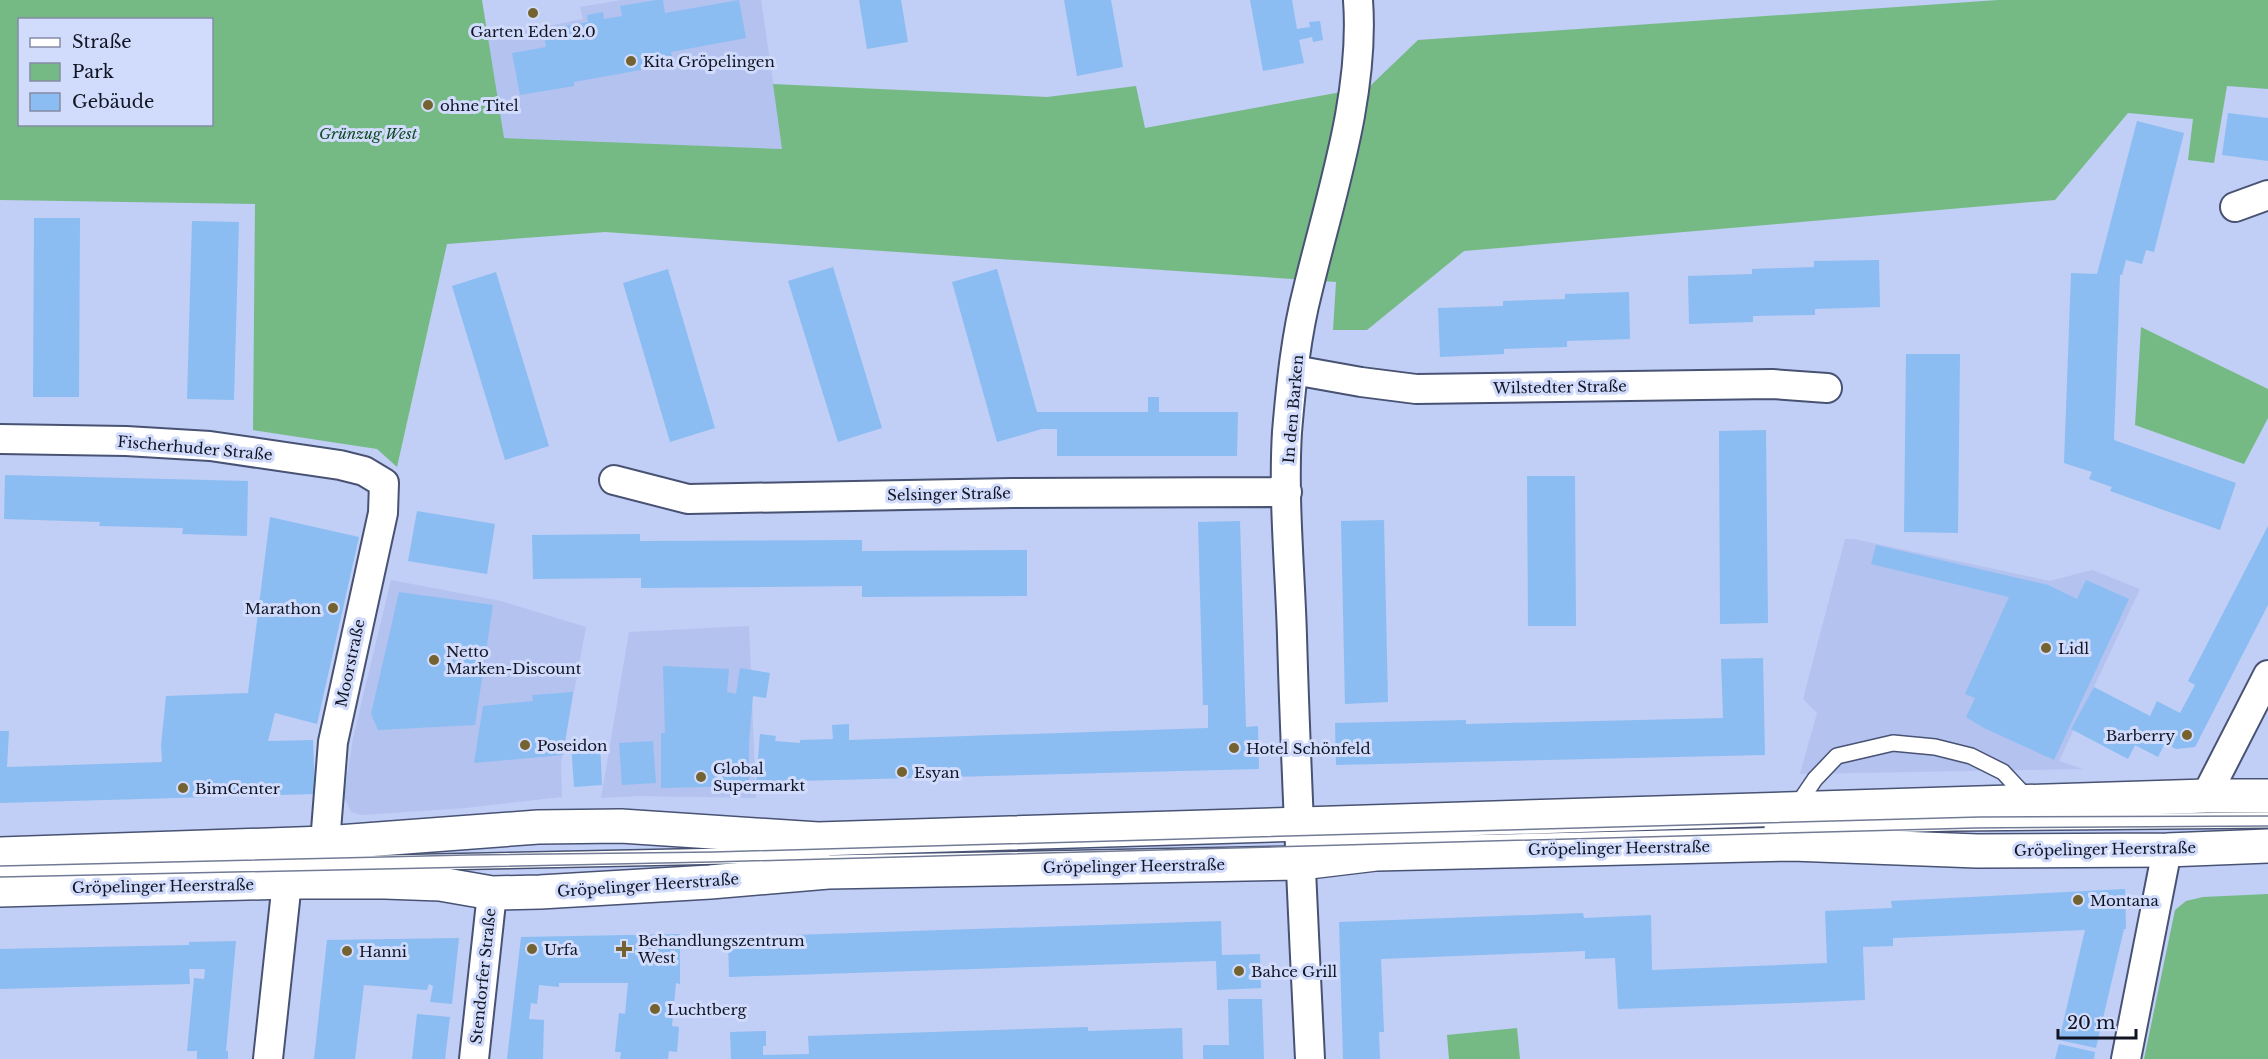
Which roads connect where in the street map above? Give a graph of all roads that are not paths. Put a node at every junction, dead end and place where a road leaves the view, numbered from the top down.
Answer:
1 (1358, 0) edge
2 (2268, 195) edge
3 (2235, 207) dead end
4 (1294, 370) junction
5 (1827, 388) dead end
6 (0, 439) edge
7 (614, 480) dead end
8 (384, 483) joint
9 (1287, 492) junction
10 (2268, 675) edge
11 (2206, 796) junction
12 (2268, 796) edge
13 (2031, 802) junction
14 (1795, 809) junction
15 (2268, 820) edge
16 (1760, 828) dead end
17 (435, 836) junction
18 (1399, 838) dead end
19 (1294, 842) junction
20 (325, 843) junction
21 (832, 846) junction
22 (2268, 846) edge
23 (2167, 850) junction
24 (0, 854) edge
25 (775, 855) junction
26 (482, 861) junction
27 (0, 871) edge
28 (287, 882) junction
29 (0, 890) edge
30 (492, 893) junction
31 (268, 1059) edge
32 (474, 1059) edge
33 (1310, 1059) edge
34 (2126, 1059) edge

1 - 4 street, In den Barken
2 - 3 street
4 - 5 street, Wilstedter Straße
4 - 9 street, In den Barken
6 - 8 street, Fischerhuder Straße
7 - 9 street, Selsinger Straße
8 - 20 street, Moorstraße
9 - 19 street, In den Barken
10 - 11 street
11 - 12 main road, Gröpelinger Heerstraße
11 - 13 main road, Gröpelinger Heerstraße
13 - 14 main road, Gröpelinger Heerstraße
13 - 14 lane
14 - 19 main road, Gröpelinger Heerstraße
15 - 16 lane
17 - 20 main road, Gröpelinger Heerstraße
17 - 21 main road, Gröpelinger Heerstraße
17 - 26 lane
18 - 19 lane
19 - 21 main road, Gröpelinger Heerstraße
19 - 23 main road, Gröpelinger Heerstraße
19 - 30 main road, Gröpelinger Heerstraße
19 - 33 street, In den Barken
20 - 24 main road, Gröpelinger Heerstraße
21 - 25 lane
21 - 25 lane
22 - 23 main road, Gröpelinger Heerstraße
23 - 34 street
25 - 26 lane
26 - 27 lane
28 - 29 main road, Gröpelinger Heerstraße
28 - 30 main road, Gröpelinger Heerstraße
28 - 31 street
30 - 32 street, Stendorfer Straße

